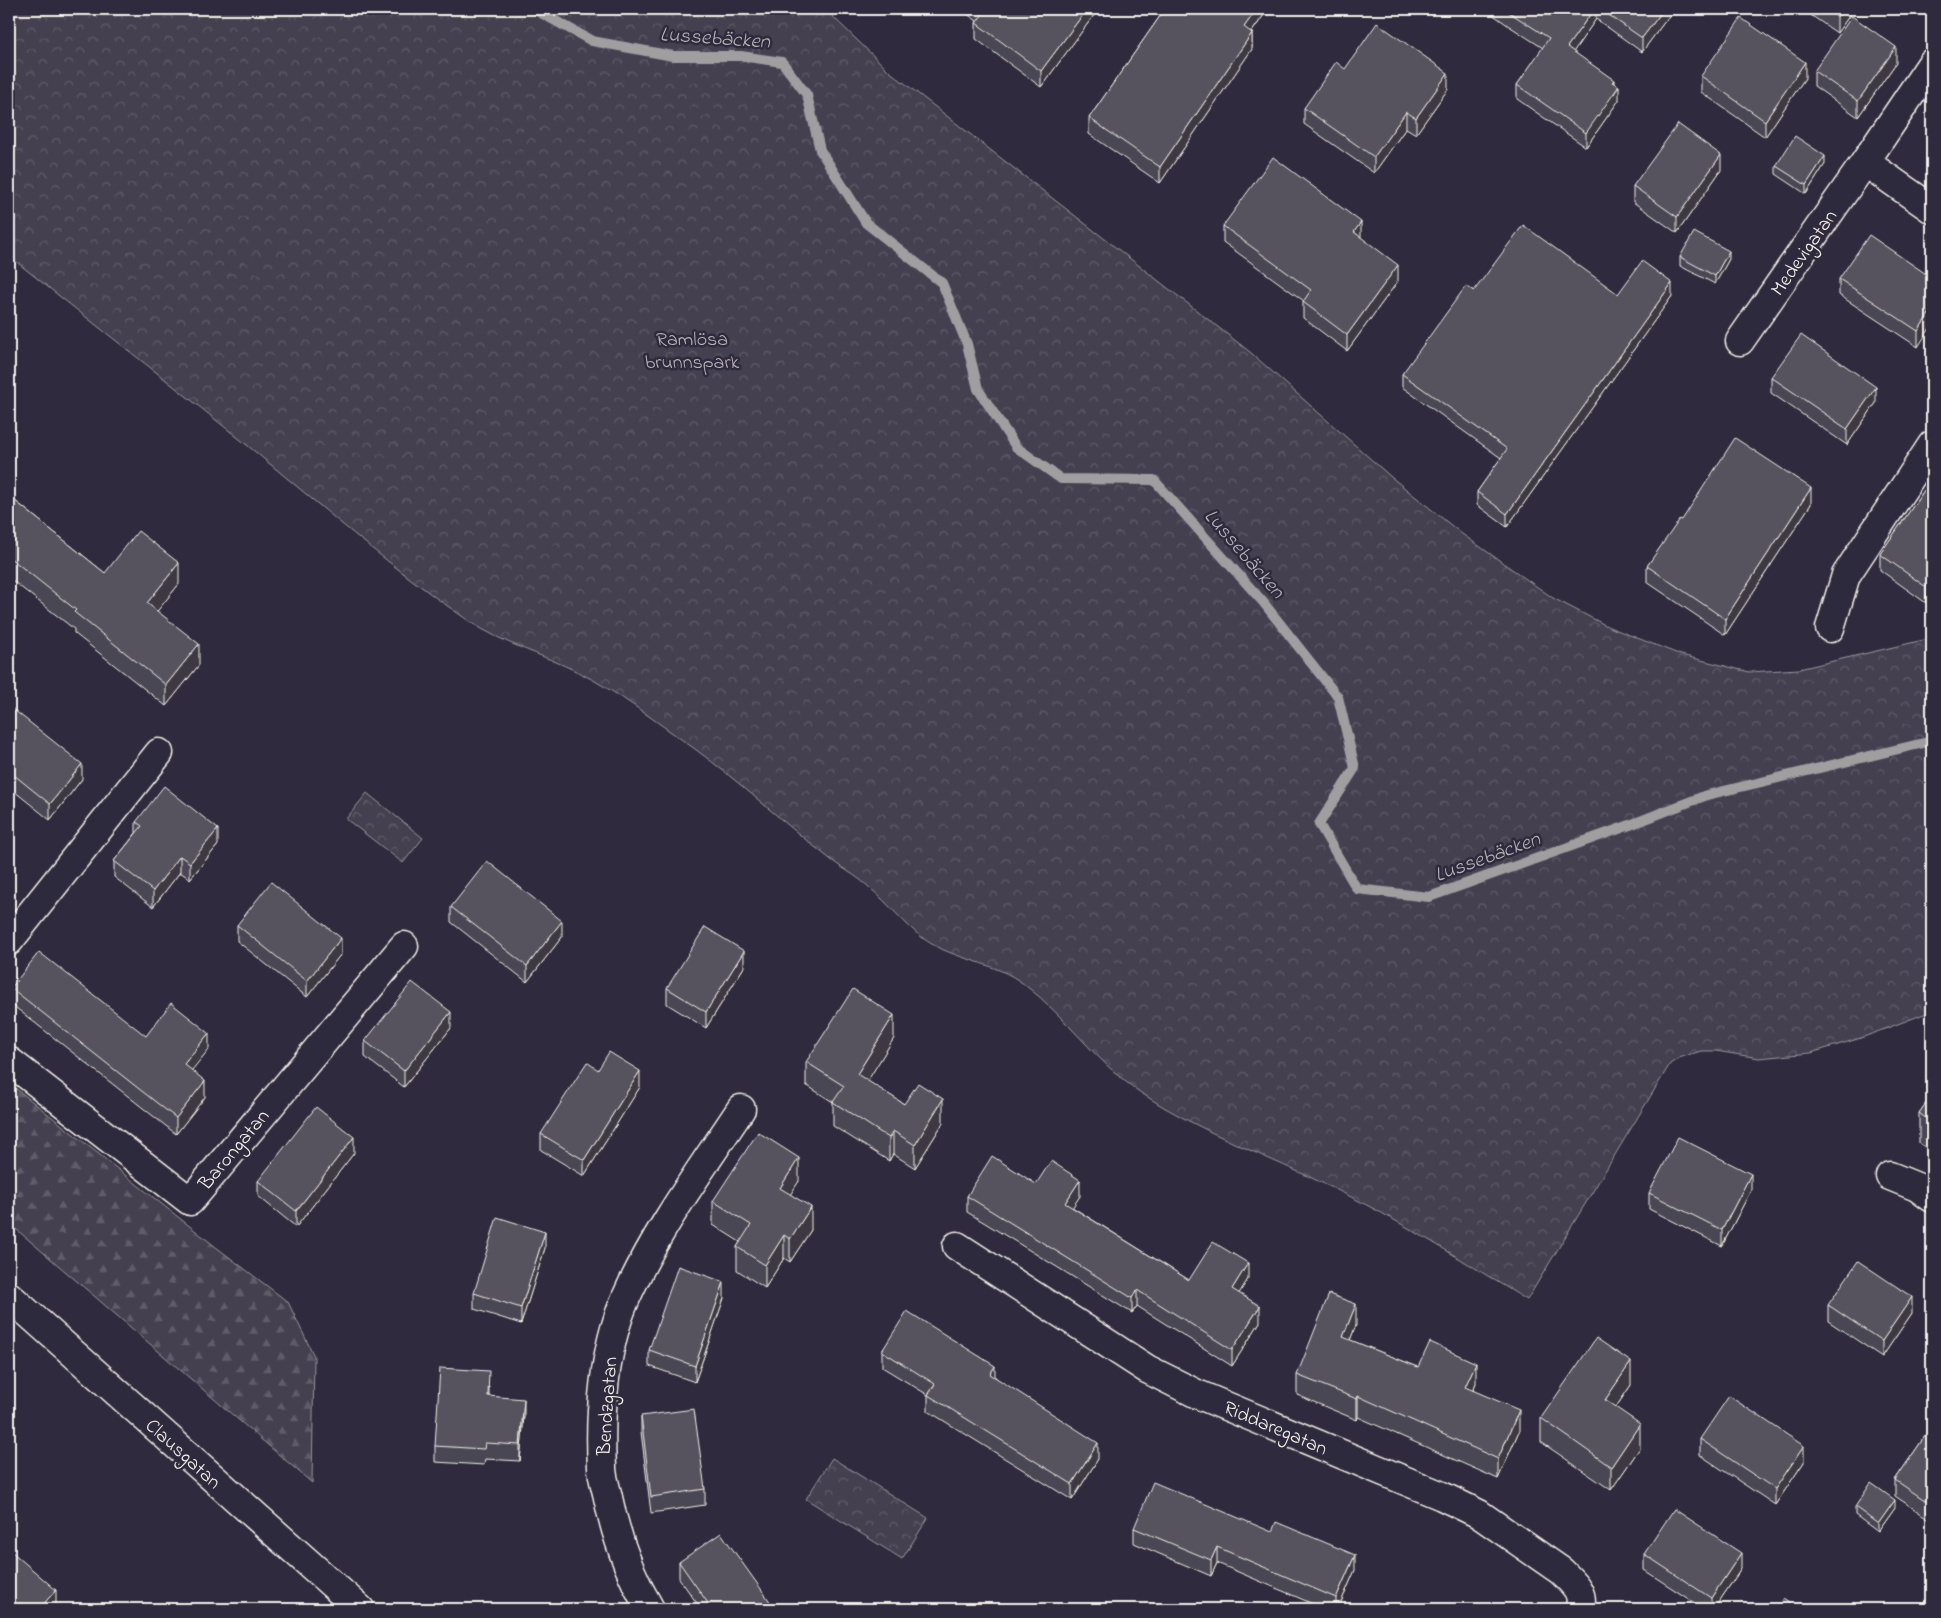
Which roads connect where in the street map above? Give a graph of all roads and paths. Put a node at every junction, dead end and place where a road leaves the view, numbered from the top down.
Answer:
1 (1932, 63) edge
2 (1865, 162) junction
3 (1932, 209) edge
4 (1740, 341) dead end
5 (1932, 445) edge
6 (1830, 628) dead end
7 (159, 753) dead end
8 (9, 941) edge
9 (404, 946) dead end
10 (9, 1061) edge
11 (741, 1109) dead end
12 (1890, 1176) dead end
13 (1932, 1198) edge
14 (957, 1246) dead end
15 (9, 1296) edge
16 (360, 1609) edge
17 (650, 1609) edge
18 (1579, 1609) edge

1 - 2 street, Medevigatan
2 - 3 street
2 - 4 street, Medevigatan
5 - 6 street
7 - 8 street
9 - 10 street, Barongatan
11 - 17 street, Bendzgatan
12 - 13 street
14 - 18 street, Riddaregatan
15 - 16 street, Clausgatan

